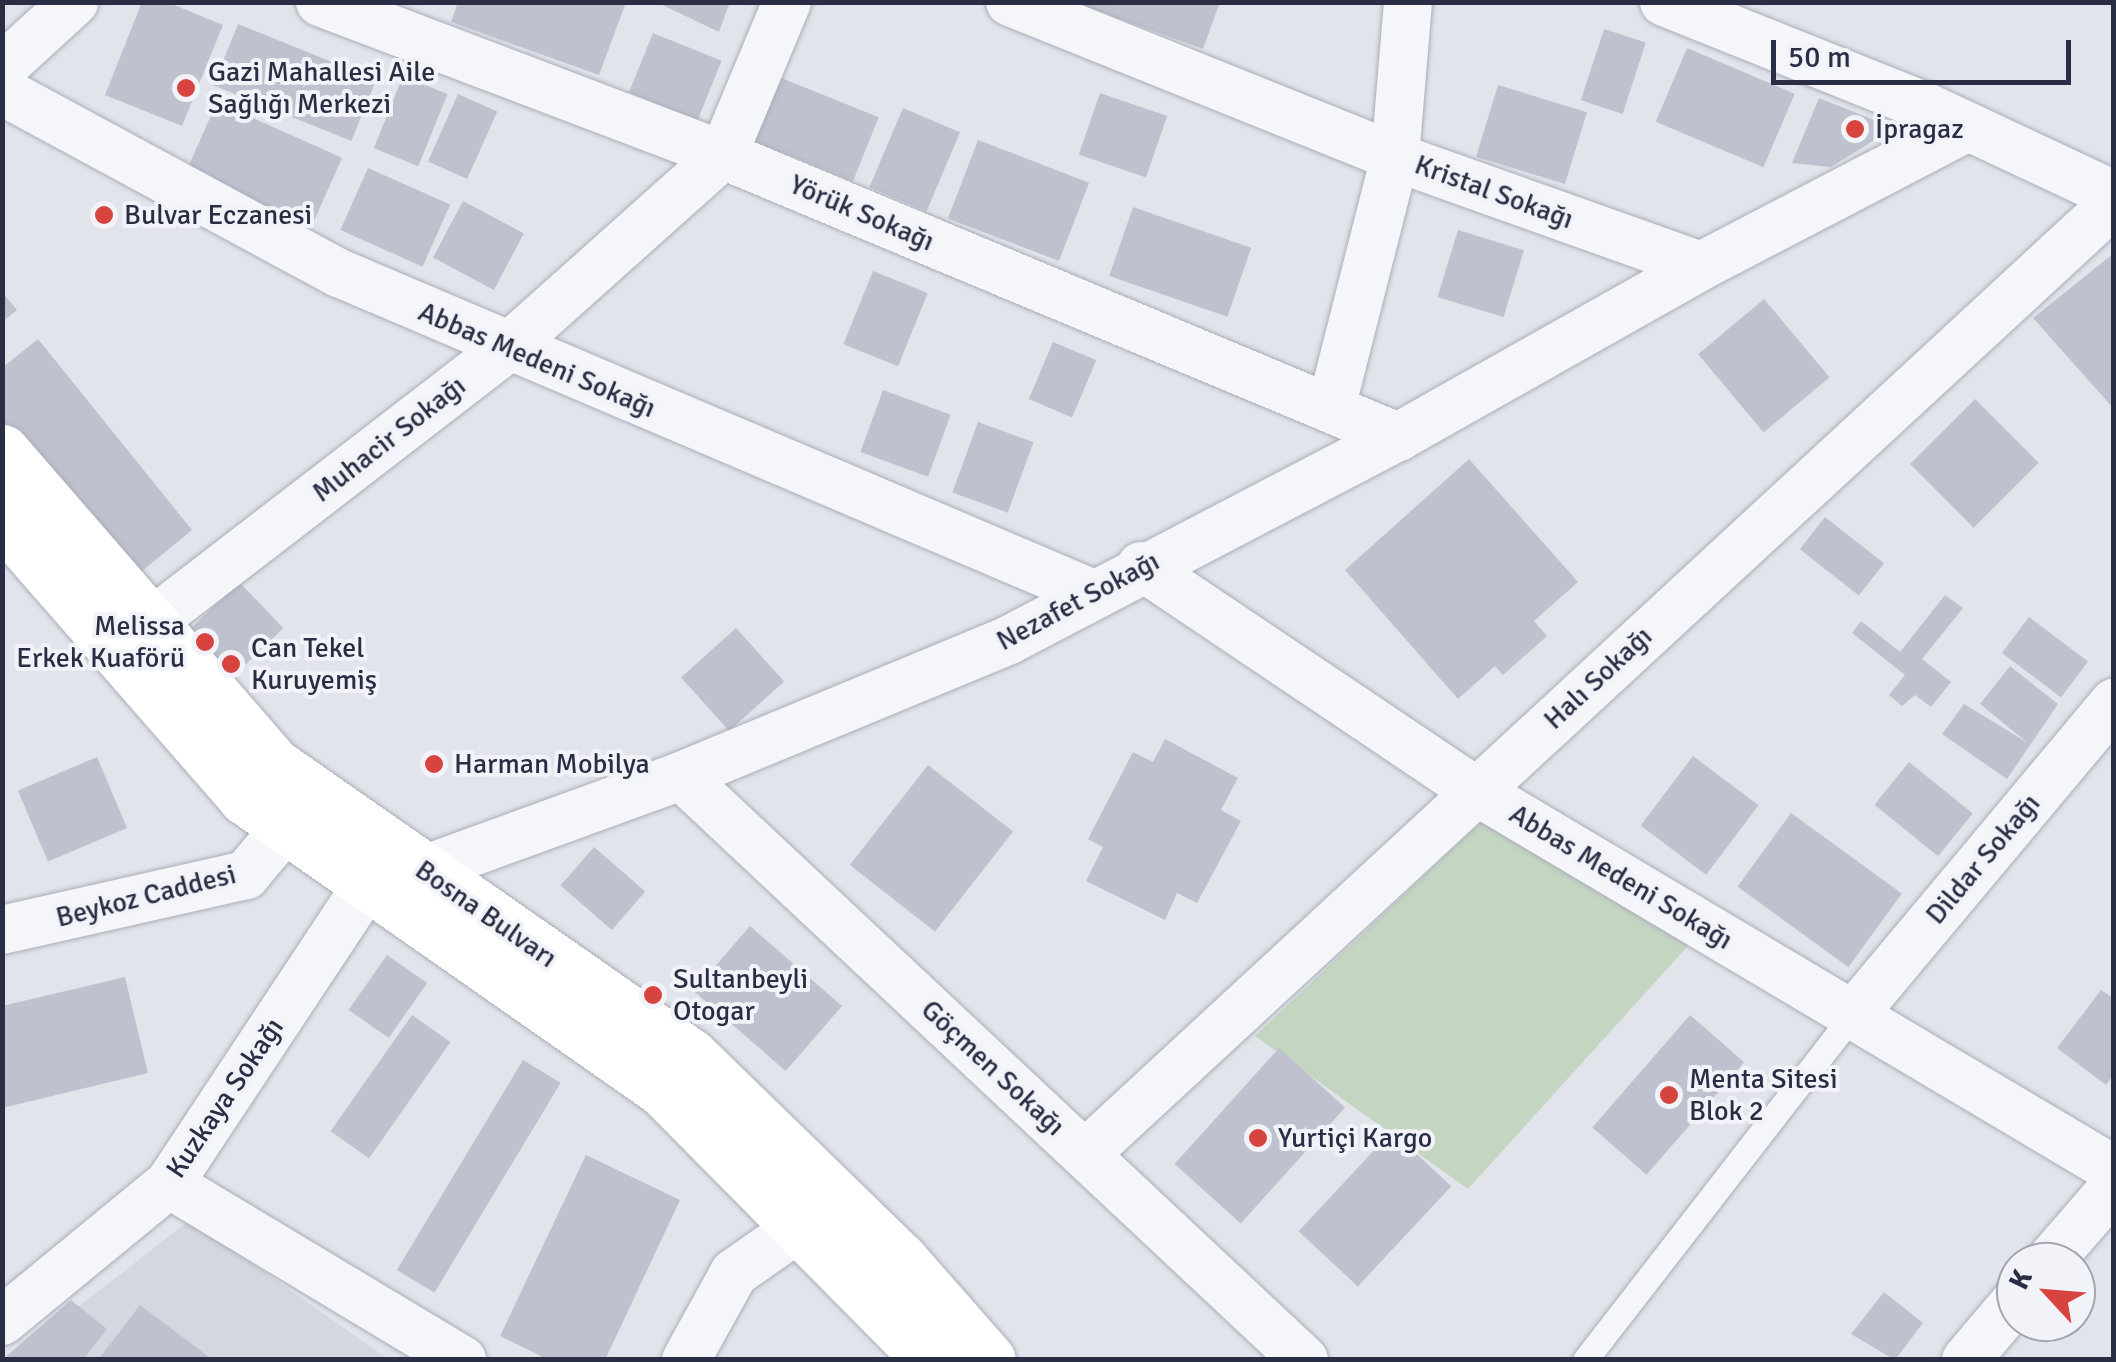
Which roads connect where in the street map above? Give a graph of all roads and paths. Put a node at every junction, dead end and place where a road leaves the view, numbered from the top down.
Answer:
1 (74, 2) edge
2 (320, 2) edge
3 (786, 2) edge
4 (1010, 2) edge
5 (1408, 2) edge
6 (1664, 2) edge
7 (2, 68) edge
8 (2, 91) edge
9 (1968, 127) junction
10 (723, 155) junction
11 (1395, 157) junction
12 (2114, 195) edge
13 (2114, 203) edge
14 (1701, 266) junction
15 (506, 349) junction
16 (1331, 408) junction
17 (1398, 438) junction
18 (2, 452) edge
19 (2, 518) edge
20 (1142, 566) junction
21 (1088, 592) junction
22 (149, 624) junction
23 (2114, 704) edge
24 (681, 776) junction
25 (1476, 791) junction
26 (301, 811) junction
27 (424, 870) junction
28 (368, 883) junction
29 (2, 930) edge
30 (1853, 1016) junction
31 (1085, 1154) junction
32 (2114, 1170) edge
33 (170, 1184) junction
34 (2114, 1187) edge
35 (803, 1225) junction
36 (2066, 1242) edge
37 (2, 1321) edge
38 (1996, 1325) edge
39 (462, 1360) edge
40 (686, 1360) edge
41 (932, 1360) edge
42 (988, 1360) edge
43 (1304, 1360) edge
44 (1585, 1360) edge
45 (1966, 1360) edge

1 - 7 street
2 - 10 street, Yörük Sokağı
3 - 10 street, Muhacir Sokağı
4 - 11 street, Kristal Sokağı
5 - 11 street
6 - 9 street
8 - 15 street, Abbas Medeni Sokağı
9 - 12 street
9 - 14 street
10 - 15 street, Muhacir Sokağı
10 - 16 street, Yörük Sokağı
11 - 14 street, Kristal Sokağı
11 - 16 street
13 - 25 street, Halı Sokağı
14 - 17 street, Nezafet Sokağı
15 - 21 street, Abbas Medeni Sokağı
15 - 22 street, Muhacir Sokağı
16 - 17 street, Yörük Sokağı
17 - 20 street, Nezafet Sokağı
18 - 22 main road, Bosna Bulvarı
19 - 26 main road, Bosna Bulvarı
20 - 21 street, Nezafet Sokağı
20 - 25 street, Abbas Medeni Sokağı
21 - 24 street, Nezafet Sokağı
22 - 26 main road, Bosna Bulvarı
23 - 30 street, Dildar Sokağı
24 - 27 street, Nezafet Sokağı
24 - 31 street, Göçmen Sokağı
25 - 30 street, Abbas Medeni Sokağı
25 - 31 street, Halı Sokağı
26 - 27 main road, Bosna Bulvarı
26 - 28 main road, Bosna Bulvarı
26 - 29 street, Beykoz Caddesi
27 - 42 main road, Bosna Bulvarı
28 - 33 street, Kuzkaya Sokağı
28 - 35 main road, Bosna Bulvarı
30 - 32 street, Abbas Medeni Sokağı
30 - 44 lane
31 - 43 street, Göçmen Sokağı
33 - 37 street, Kuzkaya Sokağı
33 - 39 street
34 - 36 street
35 - 40 street
35 - 41 main road, Bosna Bulvarı
38 - 45 street

